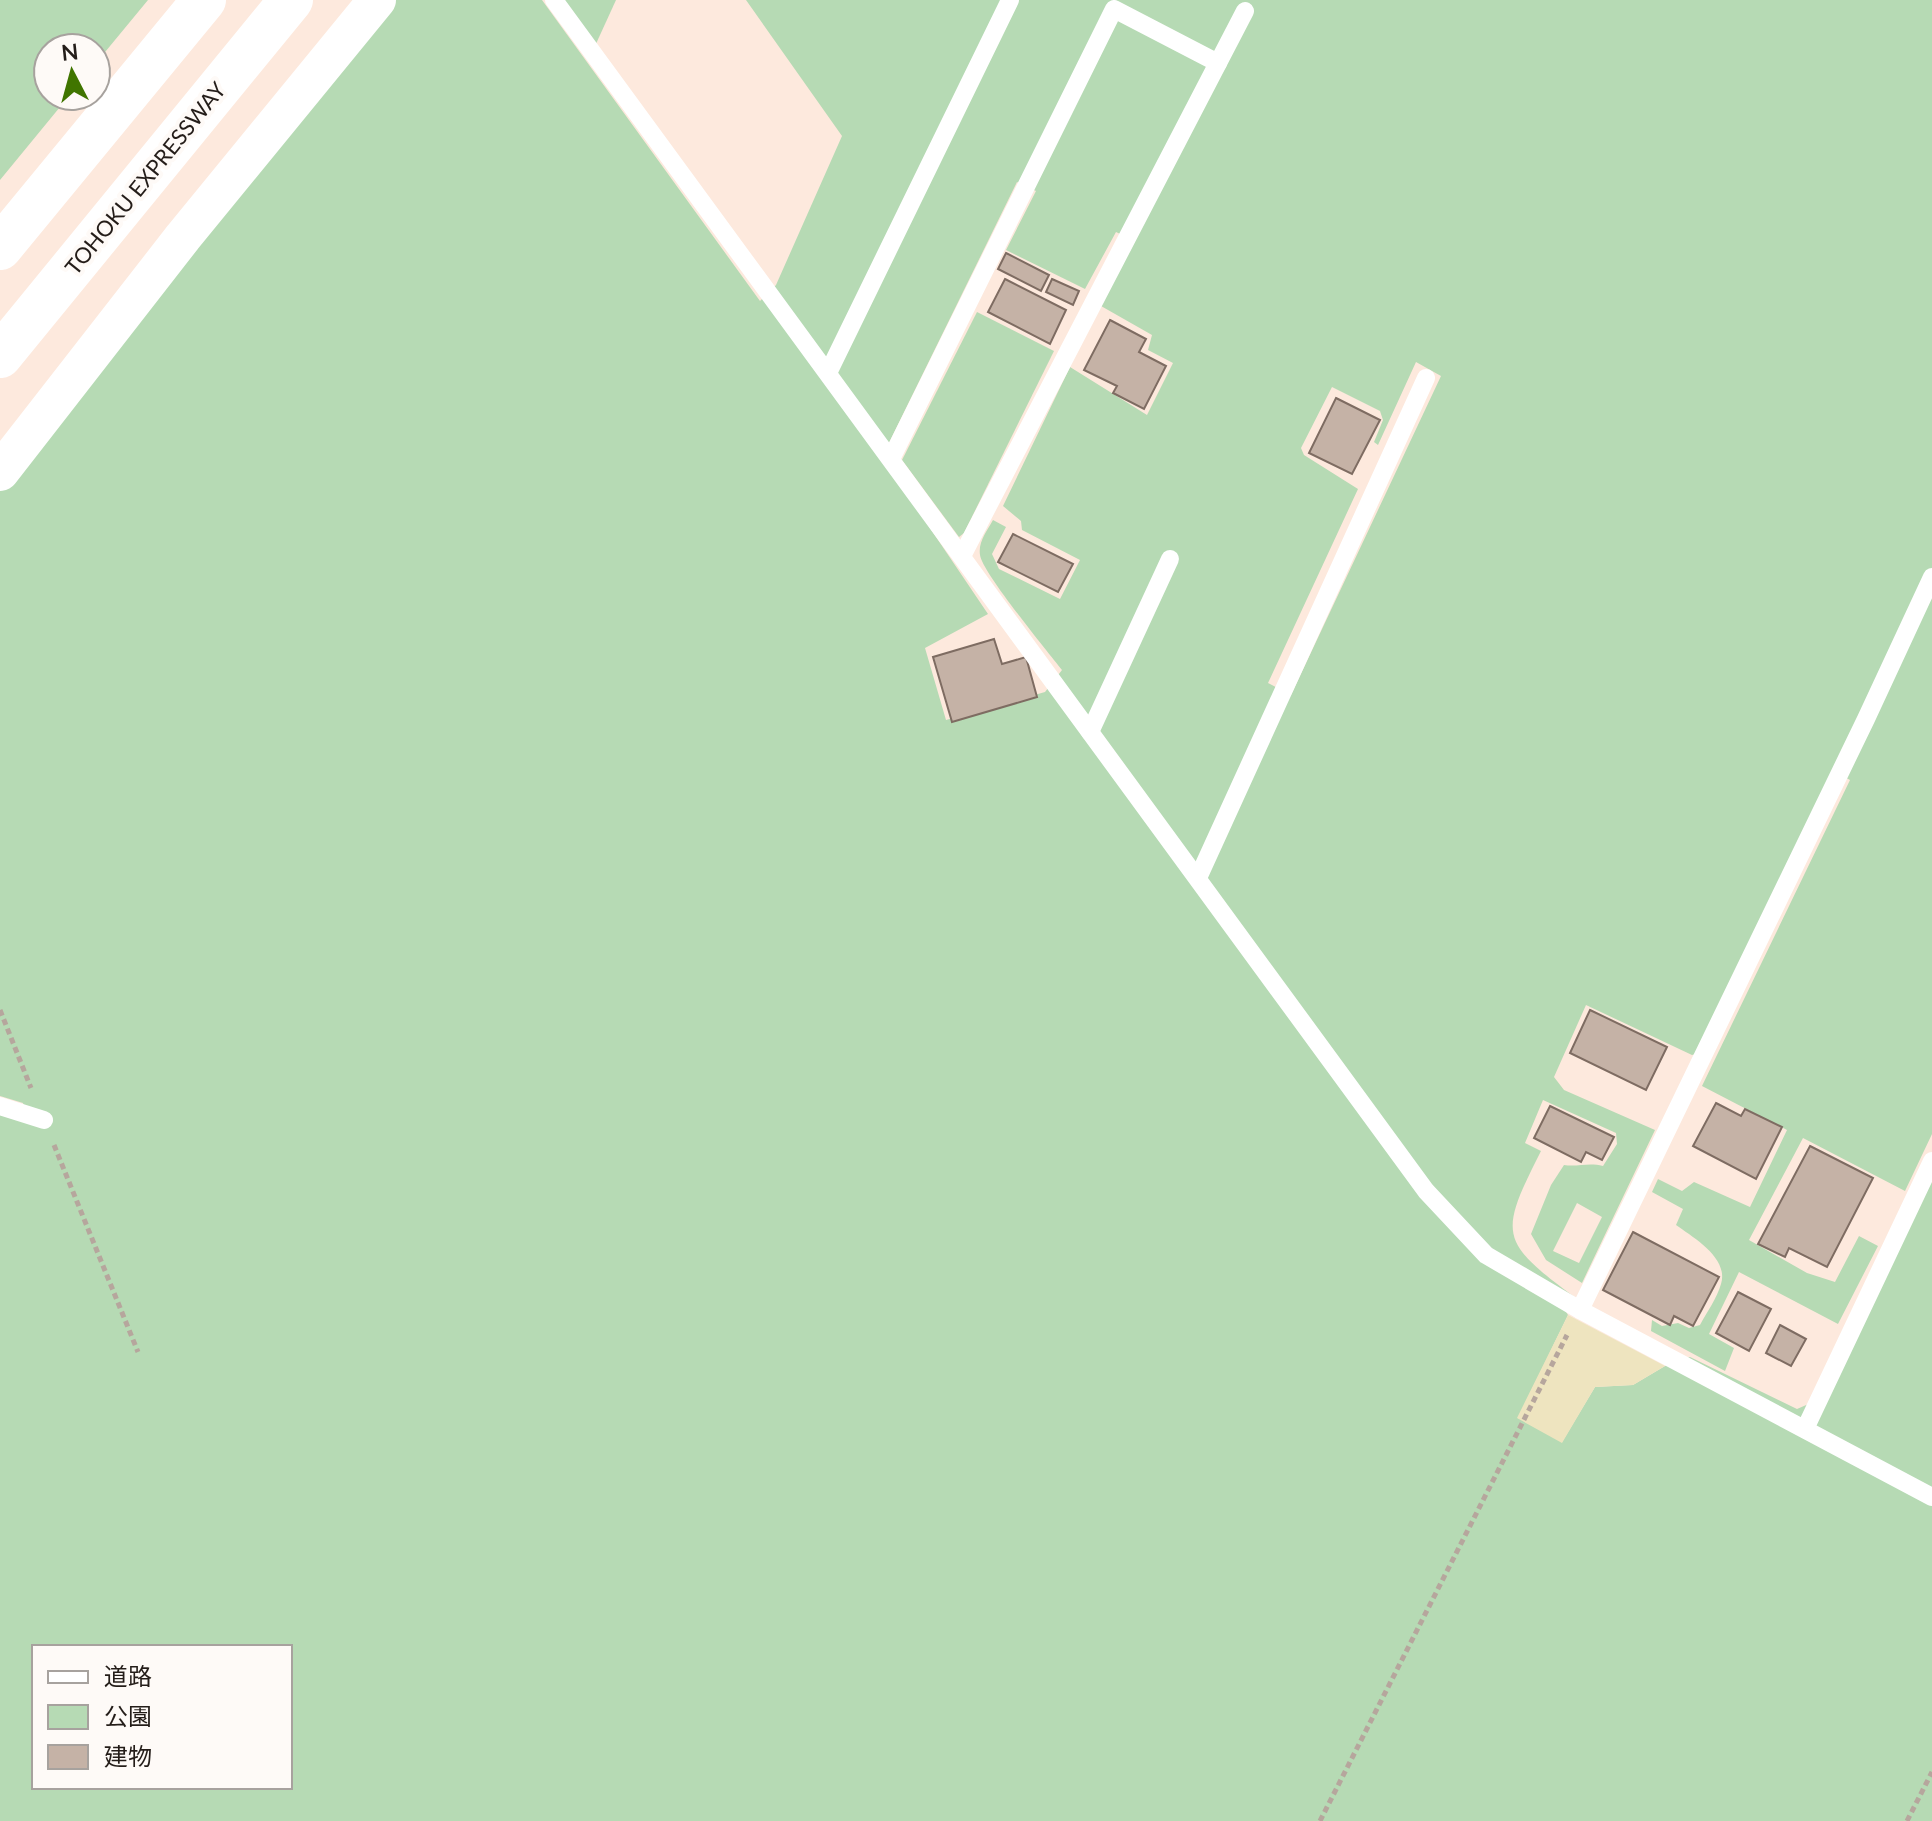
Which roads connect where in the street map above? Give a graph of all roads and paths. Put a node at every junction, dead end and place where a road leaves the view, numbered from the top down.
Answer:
1 (204, 0) edge
2 (291, 0) edge
3 (377, 0) edge
4 (554, 0) edge
5 (1010, 0) edge
6 (1245, 11) dead end
7 (1218, 63) junction
8 (0, 248) edge
9 (0, 356) edge
10 (828, 373) junction
11 (1426, 378) dead end
12 (891, 459) junction
13 (0, 472) edge
14 (962, 556) junction
15 (1170, 559) dead end
16 (1932, 577) edge
17 (1090, 732) junction
18 (1198, 878) junction
19 (0, 1010) edge
20 (0, 1106) edge
21 (44, 1120) junction
22 (1932, 1161) edge
23 (1580, 1310) junction
24 (138, 1352) dead end
25 (1805, 1429) junction
26 (1932, 1497) edge
27 (1932, 1772) edge
28 (1320, 1821) edge
29 (1907, 1821) edge

1 - 8 highway
2 - 9 highway, TOHOKU EXPRESSWAY
3 - 13 street
4 - 10 lane
5 - 10 lane
6 - 7 lane
7 - 12 lane
7 - 14 lane
10 - 12 lane
11 - 18 lane
12 - 14 lane
14 - 17 lane
15 - 17 lane
16 - 23 lane
17 - 18 lane
18 - 23 lane
19 - 21 path
20 - 21 lane
21 - 24 path
22 - 25 lane
23 - 25 lane
23 - 28 path
25 - 26 lane
27 - 29 path

